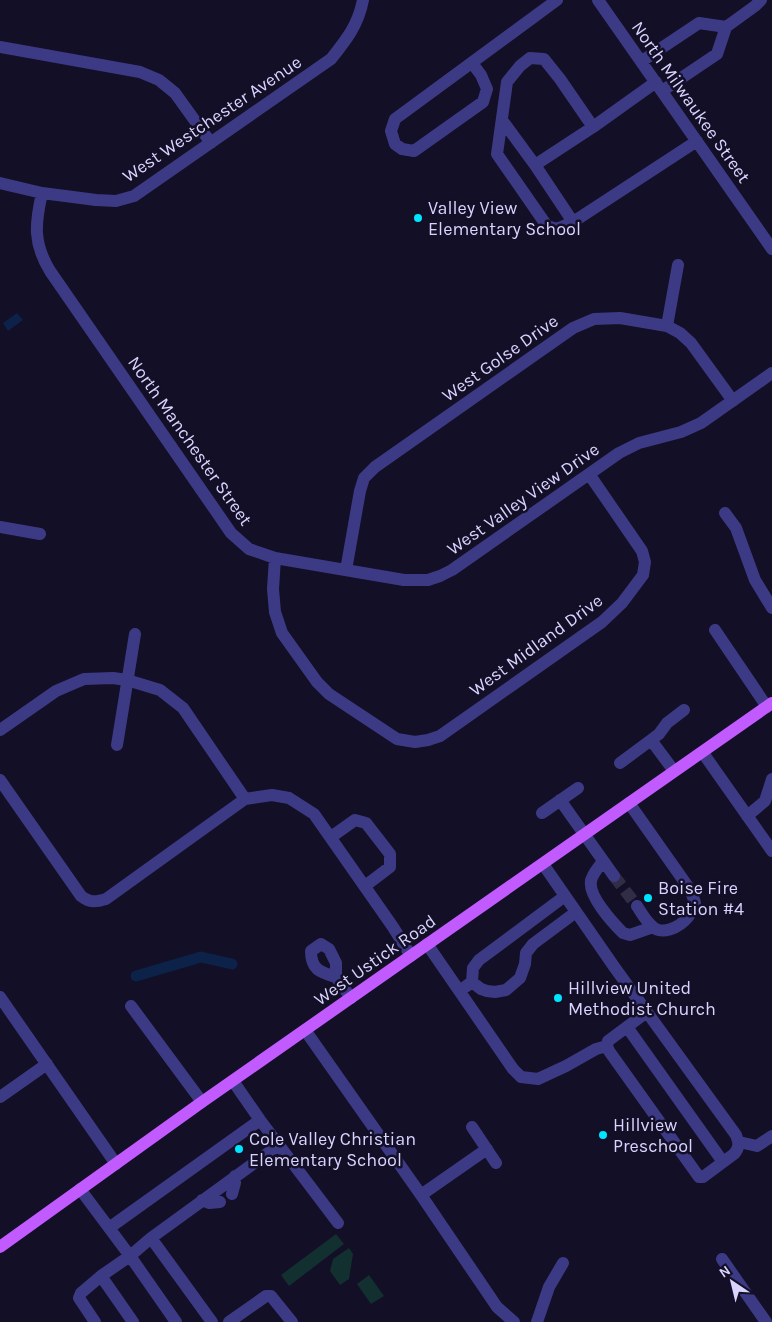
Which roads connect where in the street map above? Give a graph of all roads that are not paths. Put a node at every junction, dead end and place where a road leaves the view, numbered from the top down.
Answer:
1 (362, 0) edge
2 (557, 0) edge
3 (598, 0) edge
4 (761, 0) edge
5 (726, 27) junction
6 (0, 47) edge
7 (642, 61) junction
8 (472, 63) junction
9 (659, 87) junction
10 (502, 120) junction
11 (593, 126) junction
12 (697, 141) junction
13 (211, 143) junction
14 (534, 165) junction
15 (0, 183) edge
16 (42, 193) junction
17 (573, 222) junction
18 (772, 249) edge
19 (678, 265) dead end
20 (667, 326) junction
21 (772, 373) edge
22 (733, 401) junction
23 (589, 474) junction
24 (725, 513) dead end
25 (0, 527) edge
26 (40, 534) dead end
27 (275, 558) junction
28 (346, 570) junction
29 (772, 608) edge
30 (715, 630) dead end
31 (135, 634) dead end
32 (127, 680) junction
33 (770, 705) edge
34 (684, 710) dead end
35 (0, 730) edge
36 (651, 740) junction
37 (118, 744) dead end
38 (702, 752) junction
39 (620, 763) dead end
40 (674, 771) junction
41 (772, 779) edge
42 (0, 780) edge
43 (578, 788) dead end
44 (245, 799) junction
45 (560, 800) junction
46 (630, 804) junction
47 (542, 813) dead end
48 (747, 816) junction
49 (584, 834) junction
50 (330, 837) junction
51 (772, 851) edge
52 (603, 861) junction
53 (543, 864) junction
54 (614, 876) tunnel mouth
55 (365, 886) junction
56 (565, 896) junction
57 (637, 906) tunnel mouth
58 (576, 912) junction
59 (652, 927) junction
60 (427, 944) junction
61 (411, 956) junction
62 (336, 977) dead end
63 (472, 982) junction
64 (460, 991) junction
65 (0, 997) edge
66 (351, 998) junction
67 (132, 1006) dead end
68 (647, 1012) junction
69 (627, 1026) junction
70 (305, 1030) junction
71 (607, 1046) junction
72 (47, 1064) junction
73 (233, 1081) junction
74 (0, 1097) edge
75 (202, 1102) junction
76 (260, 1120) junction
77 (472, 1127) dead end
78 (772, 1136) edge
79 (739, 1142) junction
80 (279, 1145) junction
81 (487, 1149) junction
82 (496, 1162) dead end
83 (722, 1162) junction
84 (116, 1164) junction
85 (235, 1176) junction
86 (80, 1189) junction
87 (232, 1194) dead end
88 (421, 1196) junction
89 (202, 1200) junction
90 (220, 1202) dead end
91 (338, 1223) dead end
92 (109, 1228) junction
93 (151, 1238) junction
94 (0, 1247) edge
95 (130, 1256) junction
96 (722, 1258) dead end
97 (563, 1263) dead end
98 (101, 1276) junction
99 (247, 1317) edge
100 (95, 1322) edge
101 (133, 1322) edge
102 (176, 1322) edge
103 (212, 1322) edge
104 (229, 1322) edge
105 (292, 1322) edge
106 (514, 1322) edge
107 (537, 1322) edge
108 (766, 1322) edge

1 - 13 street, West Westchester Avenue
2 - 8 street
3 - 7 street, North Milwaukee Street
4 - 5 street
5 - 7 street
5 - 9 street
6 - 13 street
7 - 9 street, North Milwaukee Street
8 - 8 street
9 - 11 street
9 - 12 street, North Milwaukee Street
10 - 11 street
10 - 14 street
10 - 17 street
11 - 14 street
12 - 17 street
12 - 18 street, North Milwaukee Street
13 - 16 street, West Westchester Avenue
14 - 17 street
15 - 16 street
16 - 27 street, North Manchester Street
19 - 20 street
20 - 22 street, West Golse Drive
20 - 28 street, West Golse Drive
21 - 22 street, West Valley View Drive
22 - 23 street, West Valley View Drive
23 - 27 street, West Midland Drive
23 - 28 street, West Valley View Drive
24 - 29 street
25 - 26 street
27 - 28 street, West Valley View Drive
30 - 33 street
31 - 32 street
32 - 35 street
32 - 37 street
32 - 44 street
33 - 38 main road, West Ustick Road
34 - 36 street
36 - 39 street
36 - 40 street
38 - 40 main road, West Ustick Road
38 - 48 street
40 - 46 main road, West Ustick Road
41 - 48 street
42 - 44 street
43 - 45 street
44 - 50 street
45 - 47 street
45 - 49 street
46 - 49 main road, West Ustick Road
46 - 59 street
48 - 51 street
49 - 52 street
49 - 53 main road, West Ustick Road
50 - 55 street
50 - 55 street
52 - 54 street
52 - 59 street
53 - 56 street
53 - 60 main road, West Ustick Road
55 - 61 street
56 - 58 street
56 - 63 street
57 - 59 street
58 - 63 street
58 - 68 street
60 - 61 main road, West Ustick Road
60 - 64 street
61 - 66 main road, West Ustick Road
62 - 66 street
63 - 64 street
64 - 71 street
65 - 72 street
66 - 70 main road, West Ustick Road
67 - 75 street
68 - 69 street
68 - 79 street
69 - 71 street
69 - 83 street
70 - 73 main road, West Ustick Road
70 - 88 street
71 - 83 street
72 - 74 street
72 - 84 street
73 - 75 main road, West Ustick Road
73 - 76 street
75 - 84 main road, West Ustick Road
76 - 80 street
76 - 92 street
77 - 81 street
78 - 79 street
79 - 83 street
80 - 85 street
80 - 91 street
81 - 82 street
81 - 88 street
84 - 86 main road, West Ustick Road
85 - 87 street
85 - 89 street
86 - 92 street
86 - 94 main road, West Ustick Road
88 - 106 street
89 - 90 street
89 - 93 street
92 - 95 street
93 - 95 street
93 - 103 street
95 - 98 street
95 - 102 street
96 - 108 street
97 - 107 street
98 - 100 street
98 - 101 street
99 - 104 street
99 - 105 street

